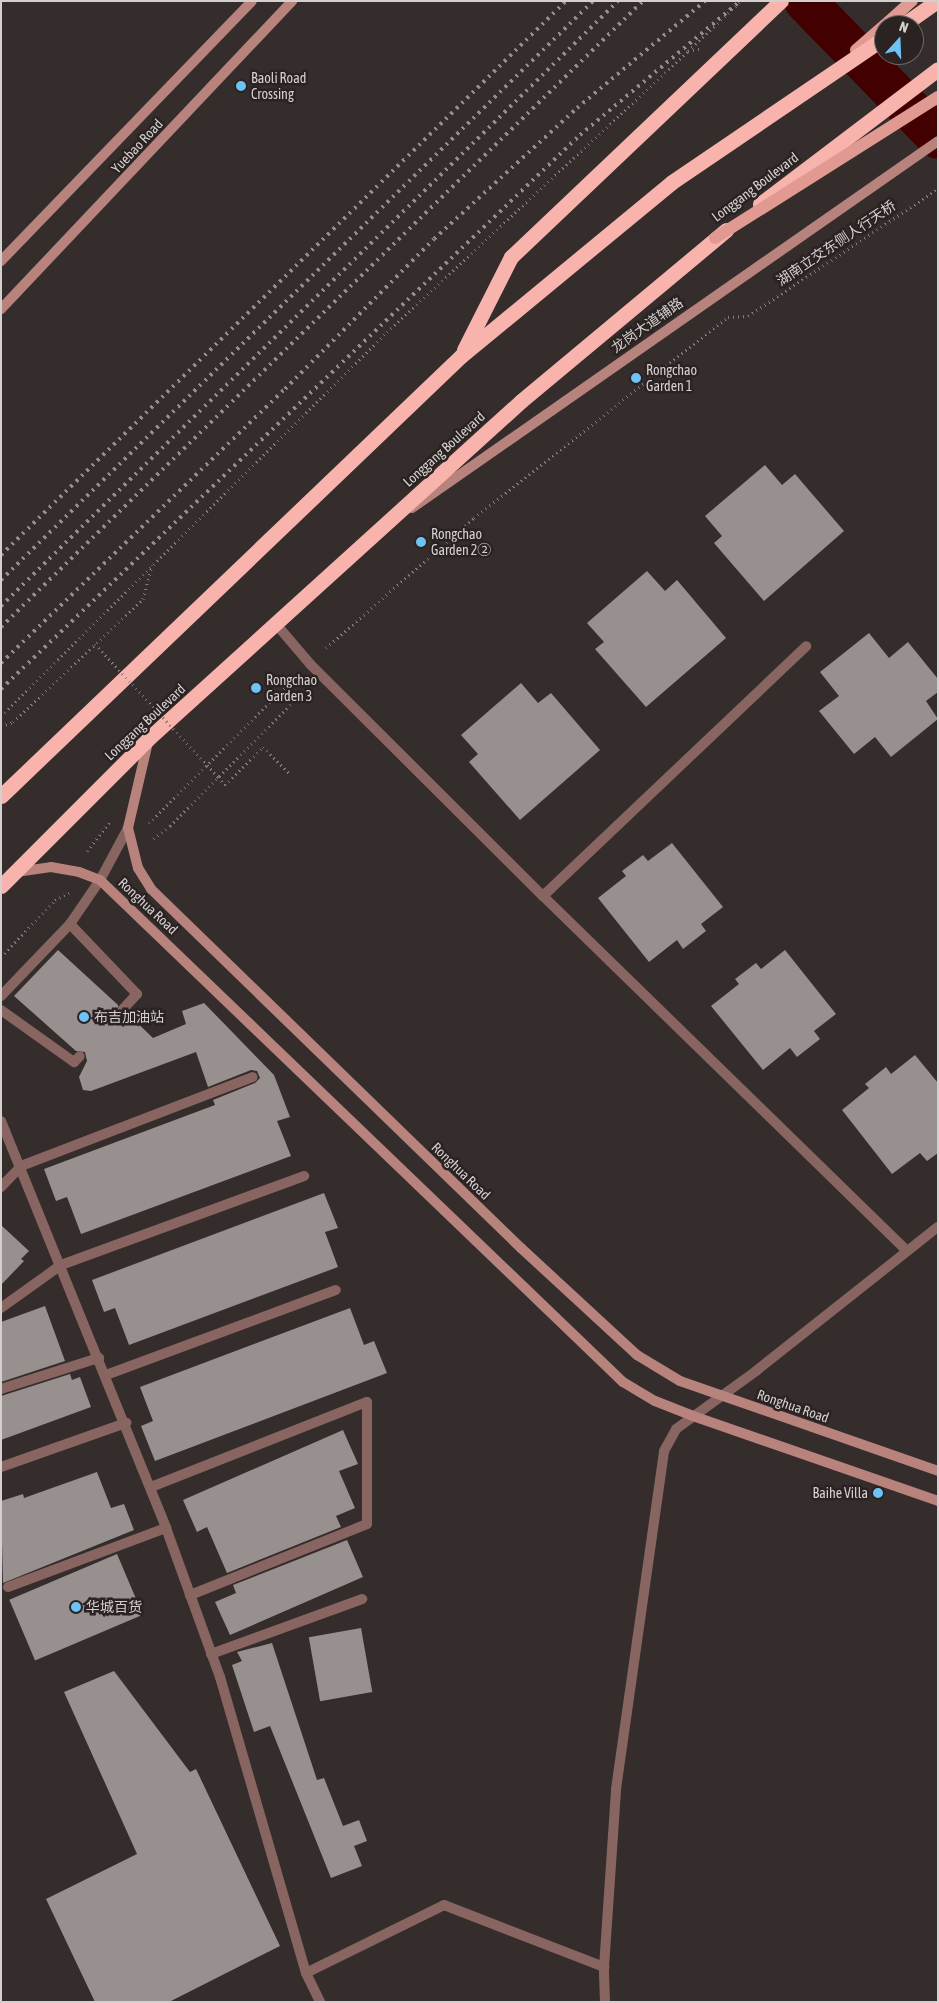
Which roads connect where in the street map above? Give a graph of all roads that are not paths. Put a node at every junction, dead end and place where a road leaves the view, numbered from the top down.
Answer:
1 (252, 1) edge
2 (292, 1) edge
3 (781, 1) edge
4 (912, 1) edge
5 (937, 1) edge
6 (896, 15) edge
7 (917, 15) edge
8 (874, 34) edge
9 (874, 45) edge
10 (938, 69) edge
11 (820, 82) junction
12 (938, 98) edge
13 (938, 141) edge
14 (715, 238) junction
15 (1, 261) edge
16 (1, 309) edge
17 (461, 356) junction
18 (374, 535) junction
19 (276, 624) junction
20 (806, 646) dead end
21 (149, 738) junction
22 (1, 796) edge
23 (128, 828) junction
24 (15, 872) junction
25 (100, 880) junction
26 (1, 886) edge
27 (542, 896) junction
28 (70, 924) junction
29 (1, 996) edge
30 (123, 1009) dead end
31 (1, 1010) edge
32 (80, 1056) dead end
33 (253, 1077) dead end
34 (1, 1121) edge
35 (21, 1166) junction
36 (304, 1176) dead end
37 (1, 1187) edge
38 (938, 1227) edge
39 (907, 1251) junction
40 (61, 1265) junction
41 (336, 1290) dead end
42 (1, 1308) edge
43 (99, 1358) junction
44 (106, 1375) junction
45 (1, 1388) edge
46 (722, 1396) junction
47 (692, 1416) junction
48 (126, 1423) junction
49 (1, 1467) edge
50 (938, 1471) edge
51 (151, 1486) junction
52 (938, 1500) edge
53 (166, 1528) junction
54 (8, 1587) dead end
55 (190, 1596) junction
56 (362, 1599) dead end
57 (211, 1654) junction
58 (604, 1967) junction
59 (306, 1973) junction
60 (320, 2002) edge
61 (605, 2002) edge

1 - 15 street, Yuebao Road
2 - 16 street, Yuebao Road
3 - 17 highway
4 - 6 main road
5 - 7 highway
8 - 11 main road
9 - 11 highway
10 - 14 highway, Longgang Boulevard, bridge
11 - 17 highway
12 - 14 main road, bridge
13 - 18 street, 龙岗大道辅路
14 - 18 highway, Longgang Boulevard
17 - 22 highway
18 - 19 highway, Longgang Boulevard
19 - 21 highway, Longgang Boulevard
19 - 27 street
20 - 27 street
21 - 23 street, Ronghua Road
21 - 24 highway, Longgang Boulevard
23 - 25 street
23 - 46 street, Ronghua Road
24 - 25 street, Ronghua Road
24 - 26 highway, Longgang Boulevard
25 - 28 street
25 - 47 street, Ronghua Road
27 - 39 street
28 - 29 street
28 - 30 street
31 - 32 street
33 - 35 street
34 - 35 street
35 - 37 street
35 - 40 street
36 - 40 street
38 - 39 street
39 - 46 street
40 - 42 street
40 - 43 street
41 - 44 street
43 - 44 street
43 - 45 street
44 - 48 street
46 - 47 street
46 - 50 street, Ronghua Road
47 - 52 street, Ronghua Road
47 - 58 street
48 - 49 street
48 - 51 street
51 - 53 street
51 - 55 street
53 - 54 street
53 - 55 street
55 - 57 street
56 - 57 street
57 - 59 street
58 - 59 street
58 - 61 street
59 - 60 street

